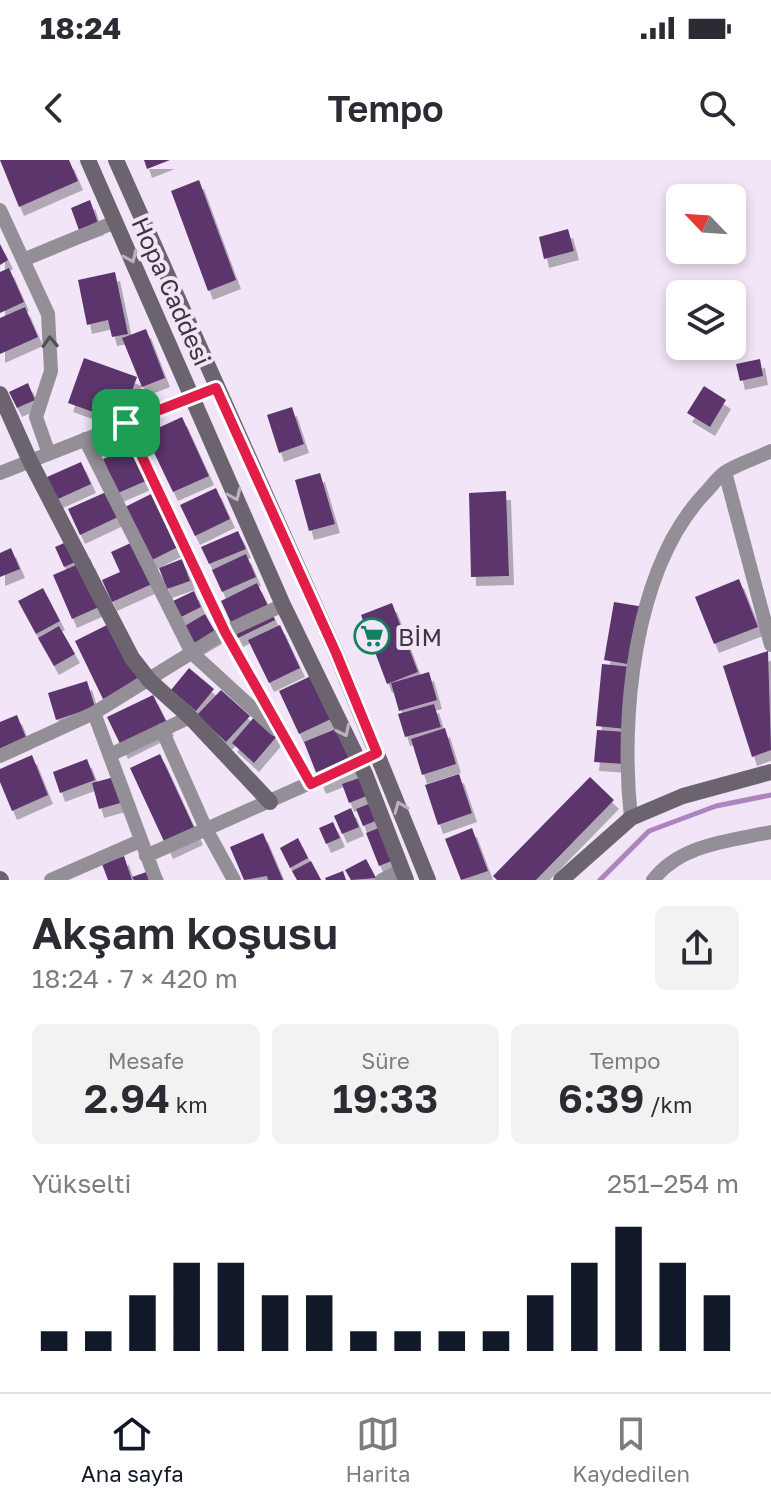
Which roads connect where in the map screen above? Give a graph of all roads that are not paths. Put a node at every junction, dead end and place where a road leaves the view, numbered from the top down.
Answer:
1 (88, 160) edge
2 (116, 160) edge
3 (0, 210) edge
4 (115, 222) junction
5 (23, 260) junction
6 (216, 388) junction
7 (193, 399) junction
8 (2, 401) edge
9 (36, 417) junction
10 (126, 423) junction
11 (15, 427) junction
12 (85, 439) junction
13 (771, 451) edge
14 (49, 454) junction
15 (30, 461) junction
16 (725, 472) junction
17 (0, 473) edge
18 (283, 605) junction
19 (225, 632) junction
20 (771, 645) edge
21 (192, 653) junction
22 (150, 681) junction
23 (94, 713) junction
24 (190, 717) junction
25 (162, 730) junction
26 (286, 738) junction
27 (377, 753) junction
28 (112, 754) junction
29 (0, 756) edge
30 (360, 763) junction
31 (771, 772) edge
32 (311, 784) junction
33 (270, 802) junction
34 (631, 818) junction
35 (206, 829) junction
36 (771, 832) edge
37 (140, 841) junction
38 (146, 856) junction
39 (404, 875) edge
40 (51, 880) edge
41 (156, 880) edge
42 (234, 880) edge
43 (382, 880) edge
44 (428, 880) edge
45 (561, 880) edge
46 (653, 880) edge

1 - 4 main road, Hopa Caddesi
2 - 6 main road, Hopa Caddesi
3 - 5 street
4 - 5 street
4 -> 7 main road, Hopa Caddesi
9 -> 5 street
6 - 7 street
6 - 27 main road, Hopa Caddesi
7 - 10 street
7 -> 18 main road, Hopa Caddesi
8 - 11 main road
9 - 11 street
9 - 14 street
10 - 12 street
10 - 19 street
11 - 15 main road
12 - 14 street
12 - 21 street
13 - 16 street
14 - 15 street
15 - 17 street
15 - 22 main road
16 - 20 street
16 - 34 street
18 - 19 street
18 -> 30 main road, Hopa Caddesi
19 - 21 street
19 - 26 street
21 - 22 street
21 - 26 street
22 - 23 street
22 - 24 main road
23 - 28 street
23 - 29 street
24 - 25 street
24 - 33 main road
25 - 28 street
25 - 35 street
26 - 32 street
27 - 30 street
44 -> 27 main road, Hopa Caddesi
28 - 37 street
30 - 32 street
30 - 39 main road, Hopa Caddesi
31 - 34 main road
32 - 33 street
33 - 35 street
34 - 45 main road
35 - 38 street
35 - 42 street
36 - 46 street
37 - 38 street
37 - 40 street
38 - 41 street
39 - 43 street

